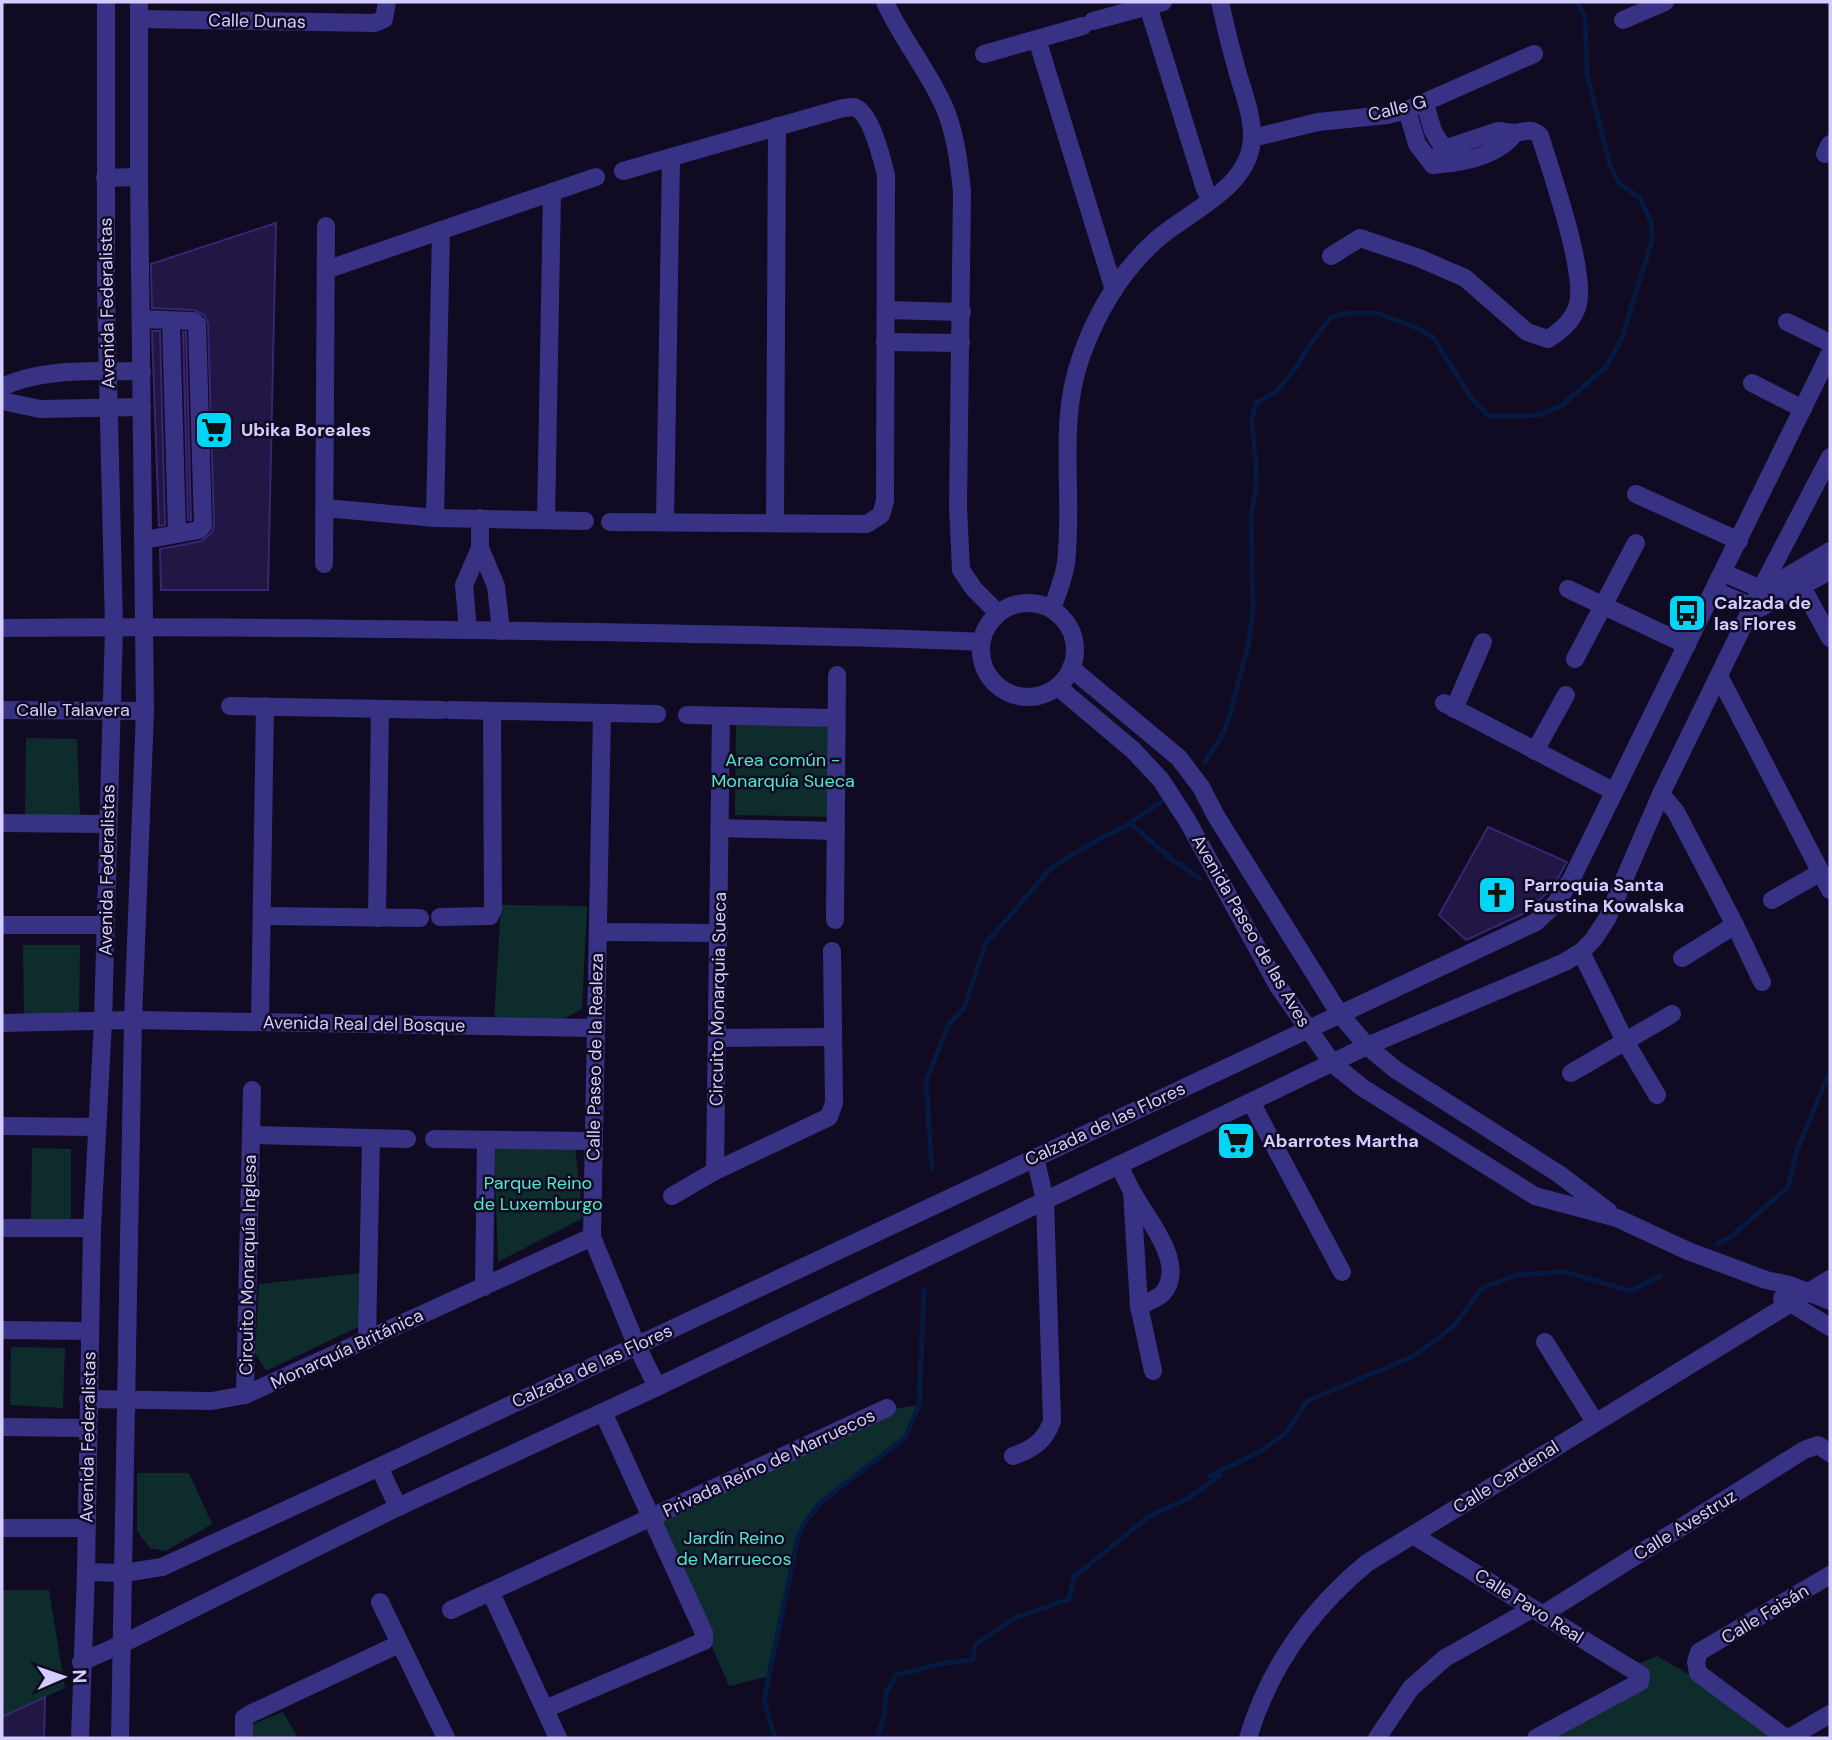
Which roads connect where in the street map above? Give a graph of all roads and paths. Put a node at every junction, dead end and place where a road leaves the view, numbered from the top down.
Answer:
1 (106, 2) edge
2 (387, 2) edge
3 (1220, 2) edge
4 (1665, 2) edge
5 (1155, 4) edge
6 (887, 6) edge
7 (139, 10) edge
8 (1623, 20) dead end
9 (1037, 39) junction
10 (984, 54) dead end
11 (1534, 54) dead end
12 (1425, 104) junction
13 (1407, 110) junction
14 (778, 126) junction
15 (1515, 133) junction
16 (1252, 138) junction
17 (1444, 149) junction
18 (671, 157) junction
19 (1433, 165) junction
20 (623, 171) dead end
21 (139, 177) junction
22 (596, 177) dead end
23 (105, 178) junction
24 (552, 192) junction
25 (1211, 200) junction
26 (326, 226) dead end
27 (440, 230) junction
28 (1331, 256) dead end
29 (326, 270) junction
30 (1114, 290) junction
31 (886, 310) junction
32 (962, 312) junction
33 (141, 319) junction
34 (171, 320) junction
35 (1787, 321) dead end
36 (885, 342) junction
37 (961, 343) junction
38 (1830, 344) edge
39 (1830, 353) edge
40 (142, 371) junction
41 (108, 372) junction
42 (1752, 383) dead end
43 (2, 387) edge
44 (2, 401) edge
45 (142, 407) junction
46 (108, 408) junction
47 (1803, 409) junction
48 (1829, 466) edge
49 (1636, 494) dead end
50 (325, 508) junction
51 (435, 517) junction
52 (480, 518) junction
53 (546, 520) junction
54 (585, 521) dead end
55 (775, 522) junction
56 (610, 523) dead end
57 (665, 523) junction
58 (177, 534) junction
59 (144, 540) junction
60 (1739, 541) junction
61 (1636, 543) dead end
62 (480, 548) junction
63 (1830, 551) edge
64 (324, 564) dead end
65 (1830, 571) edge
66 (1724, 573) junction
67 (1802, 587) junction
68 (1568, 589) dead end
69 (1761, 589) junction
70 (1715, 591) junction
71 (1602, 606) junction
72 (1753, 607) junction
73 (1052, 609) junction
74 (998, 613) junction
75 (114, 627) junction
76 (144, 627) junction
77 (2, 628) edge
78 (468, 630) junction
79 (501, 631) junction
80 (1830, 638) edge
81 (981, 642) junction
82 (1483, 642) dead end
83 (1687, 645) junction
84 (1574, 659) dead end
85 (1071, 668) junction
86 (837, 675) dead end
87 (1719, 676) junction
88 (1058, 687) junction
89 (1566, 695) dead end
90 (230, 706) dead end
91 (265, 706) junction
92 (380, 709) junction
93 (2, 710) edge
94 (111, 710) junction
95 (145, 710) junction
96 (492, 711) junction
97 (602, 713) junction
98 (657, 714) dead end
99 (687, 715) dead end
100 (721, 716) junction
101 (836, 718) junction
102 (1535, 751) junction
103 (1613, 791) junction
104 (1661, 794) junction
105 (1216, 817) junction
106 (2, 823) edge
107 (107, 824) junction
108 (720, 828) junction
109 (1192, 828) junction
110 (836, 831) junction
111 (1822, 861) edge
112 (1830, 890) edge
113 (1772, 900) dead end
114 (262, 916) junction
115 (440, 917) dead end
116 (377, 918) junction
117 (420, 918) dead end
118 (835, 920) dead end
119 (2, 925) edge
120 (105, 925) junction
121 (1735, 925) junction
122 (598, 932) junction
123 (719, 933) junction
124 (832, 951) dead end
125 (1581, 952) junction
126 (1682, 958) dead end
127 (1762, 982) dead end
128 (1339, 1013) junction
129 (1672, 1014) dead end
130 (132, 1020) junction
131 (103, 1021) junction
132 (260, 1022) junction
133 (2, 1023) edge
134 (596, 1028) junction
135 (1306, 1029) junction
136 (833, 1037) junction
137 (717, 1038) junction
138 (1625, 1041) junction
139 (1367, 1046) junction
140 (1333, 1064) junction
141 (1571, 1073) dead end
142 (252, 1090) dead end
143 (1657, 1095) dead end
144 (1251, 1102) junction
145 (2, 1126) edge
146 (97, 1127) junction
147 (251, 1135) junction
148 (371, 1138) junction
149 (407, 1139) dead end
150 (434, 1139) dead end
151 (486, 1140) junction
152 (594, 1142) junction
153 (1035, 1157) junction
154 (1119, 1165) junction
155 (715, 1171) junction
156 (1132, 1192) junction
157 (672, 1196) dead end
158 (1045, 1200) junction
159 (1617, 1218) junction
160 (2, 1228) edge
161 (92, 1228) junction
162 (592, 1237) junction
163 (1342, 1272) dead end
164 (1830, 1279) edge
165 (1766, 1280) junction
166 (484, 1286) junction
167 (1809, 1292) junction
168 (1830, 1301) edge
169 (1790, 1303) junction
170 (1139, 1306) junction
171 (1830, 1327) edge
172 (2, 1329) edge
173 (90, 1331) junction
174 (367, 1340) junction
175 (1545, 1342) dead end
176 (636, 1344) junction
177 (1153, 1371) dead end
178 (657, 1387) junction
179 (245, 1395) junction
180 (88, 1399) junction
181 (126, 1399) junction
182 (887, 1408) dead end
183 (603, 1412) junction
184 (1595, 1422) junction
185 (2, 1427) edge
186 (88, 1428) junction
187 (1830, 1453) edge
188 (1013, 1456) dead end
189 (379, 1467) junction
190 (398, 1507) junction
191 (651, 1518) junction
192 (2, 1528) edge
193 (86, 1528) junction
194 (1413, 1535) junction
195 (86, 1572) junction
196 (124, 1573) junction
197 (1830, 1575) edge
198 (491, 1593) junction
199 (380, 1602) dead end
200 (451, 1610) dead end
201 (1537, 1612) junction
202 (122, 1644) junction
203 (399, 1644) junction
204 (81, 1661) junction
205 (545, 1709) junction
206 (1830, 1714) edge
207 (1814, 1732) edge
208 (80, 1738) edge
209 (120, 1738) edge
210 (244, 1738) edge
211 (446, 1738) edge
212 (558, 1738) edge
213 (1248, 1738) edge
214 (1377, 1738) edge
215 (1536, 1738) edge

1 - 23 street, Avenida Federalistas
2 - 7 street, Calle Dunas
3 - 16 street
4 - 8 street
5 - 9 street
5 - 25 street
6 - 32 street
7 - 21 street, Avenida Federalistas
9 - 10 street
9 - 30 street
11 - 12 street, Calle G
12 - 13 street, Calle G
12 - 17 street
13 - 16 street, Calle G
13 - 19 street
14 - 18 street
14 - 31 street
14 - 55 street
15 - 17 street
15 - 19 street
15 - 28 street
16 - 25 street
17 - 19 street
18 - 20 street
18 - 57 street
21 - 23 street
21 - 33 street, Avenida Federalistas
22 - 24 street
23 - 41 street, Avenida Federalistas
24 - 27 street
24 - 53 street
25 - 30 street
26 - 29 street
27 - 29 street
27 - 51 street
29 - 50 street
30 - 73 street
31 - 32 street
31 - 36 street
32 - 37 street
33 - 34 street
33 - 40 street, Avenida Federalistas
34 - 58 street
34 - 58 street
35 - 38 street
36 - 37 street
36 - 55 street
37 - 74 street
39 - 47 street, Calzada de las Flores
40 - 41 street
40 - 45 street, Avenida Federalistas
41 - 43 street
41 - 46 street, Avenida Federalistas
42 - 47 street
44 - 46 street
45 - 46 street
45 - 59 street, Avenida Federalistas
46 - 75 street, Avenida Federalistas
47 - 60 street, Calzada de las Flores
48 - 69 street
49 - 60 street
50 - 51 street
50 - 64 street
51 - 52 street
52 - 53 street
52 - 62 street
53 - 54 street
55 - 57 street
56 - 57 street
58 - 59 street
59 - 76 street, Avenida Federalistas
60 - 66 street, Calzada de las Flores
61 - 71 street
62 - 78 street
62 - 79 street
63 - 69 street
65 - 67 street
66 - 69 street
66 - 70 street, Calzada de las Flores
67 - 72 street
67 - 80 street
68 - 71 street
69 - 72 street
70 - 72 street
70 - 83 street, Calzada de las Flores
71 - 83 street
71 - 84 street
72 - 87 street
73 - 74 street
73 - 85 street
74 - 81 street
75 - 76 street
75 - 77 street
75 - 94 street, Avenida Federalistas
76 - 78 street
76 - 95 street, Avenida Federalistas
78 - 79 street
79 - 81 street
81 - 88 street
82 - 102 street
83 - 103 street, Calzada de las Flores
85 - 88 street
85 - 105 street, Avenida Paseo de las Aves
86 - 101 street
87 - 104 street
87 - 111 street
88 - 109 street, Avenida Paseo de las Aves
89 - 102 street
90 - 91 street
91 - 92 street
91 - 114 street
92 - 96 street
92 - 116 street
93 - 94 street, Calle Talavera
94 - 95 street, Calle Talavera
94 - 107 street, Avenida Federalistas
95 - 130 street, Avenida Federalistas
96 - 97 street
96 - 115 street
97 - 98 street
97 - 122 street, Calle Paseo de la Realeza
99 - 100 street
100 - 101 street
100 - 108 street, Circuito Monarquia Sueca
101 - 110 street
102 - 103 street
103 - 128 street, Calzada de las Flores
104 - 121 street
104 - 125 street
105 - 109 street
105 - 128 street, Avenida Paseo de las Aves
106 - 107 street
107 - 120 street, Avenida Federalistas
108 - 110 street
108 - 123 street, Circuito Monarquia Sueca
109 - 135 street, Avenida Paseo de las Aves
110 - 118 street
111 - 112 street
111 - 113 street
114 - 116 street
114 - 132 street
116 - 117 street
119 - 120 street
120 - 131 street, Avenida Federalistas
121 - 126 street
121 - 127 street
122 - 123 street
122 - 134 street, Calle Paseo de la Realeza
123 - 137 street, Circuito Monarquia Sueca
124 - 136 street
125 - 138 street
125 - 139 street
128 - 135 street, Calzada de las Flores
128 - 139 street, Avenida Paseo de las Aves
129 - 138 street
130 - 131 street, Avenida Real del Bosque
130 - 132 street, Avenida Real del Bosque
130 - 181 street, Avenida Federalistas
131 - 133 street, Avenida Real del Bosque
131 - 146 street, Avenida Federalistas
132 - 134 street, Avenida Real del Bosque
134 - 152 street, Calle Paseo de la Realeza
135 - 140 street, Avenida Paseo de las Aves
135 - 153 street, Calzada de las Flores
136 - 137 street
136 - 155 street
137 - 155 street, Circuito Monarquia Sueca
138 - 141 street
138 - 143 street
139 - 140 street
139 - 159 street, Avenida Paseo de las Aves
140 - 144 street
140 - 159 street, Avenida Paseo de las Aves
142 - 147 street, Circuito Monarquía Inglesa
144 - 154 street
144 - 163 street
145 - 146 street
146 - 161 street, Avenida Federalistas
147 - 148 street, Circuito Monarquía Inglesa
147 - 179 street, Circuito Monarquía Inglesa
148 - 149 street, Circuito Monarquía Inglesa
148 - 174 street
150 - 151 street
151 - 152 street
151 - 166 street
152 - 162 street, Calle Paseo de la Realeza
153 - 158 street
153 - 176 street, Calzada de las Flores
154 - 156 street
154 - 158 street
155 - 157 street
156 - 170 street
156 - 170 street
158 - 178 street
158 - 188 street
159 - 165 street, Avenida Paseo de las Aves
160 - 161 street
161 - 173 street, Avenida Federalistas
162 - 166 street, Monarquía Británica
162 - 176 street, Calle Paseo de la Realeza
164 - 167 street, Calle Cardenal
165 - 167 street, Avenida Paseo de las Aves
165 - 169 street, Avenida Paseo de las Aves
166 - 174 street, Monarquía Británica
167 - 168 street, Avenida Paseo de las Aves
167 - 169 street, Calle Cardenal
169 - 171 street, Avenida Paseo de las Aves
169 - 184 street, Calle Cardenal
170 - 177 street
172 - 173 street
173 - 180 street, Avenida Federalistas
174 - 179 street, Monarquía Británica
175 - 184 street
176 - 178 street, Calle Paseo de la Realeza
176 - 189 street, Calzada de las Flores
178 - 183 street
179 - 181 street, Monarquía Británica
180 - 181 street, Monarquía Británica
180 - 186 street, Avenida Federalistas
181 - 196 street, Avenida Federalistas
182 - 191 street, Privada Reino de Marruecos
183 - 190 street
183 - 191 street
184 - 194 street, Calle Cardenal
185 - 186 street
186 - 193 street, Avenida Federalistas
187 - 201 street, Calle Avestruz
189 - 190 street
189 - 196 street, Calzada de las Flores
190 - 202 street
191 - 198 street, Privada Reino de Marruecos
191 - 205 street
192 - 193 street
193 - 195 street, Avenida Federalistas
194 - 201 street, Calle Pavo Real
194 - 213 street, Calle Cardenal
195 - 196 street, Calzada de las Flores
195 - 204 street, Avenida Federalistas
196 - 202 street, Avenida Federalistas
197 - 207 street, Calle Faisán
198 - 200 street, Privada Reino de Marruecos
198 - 205 street
199 - 203 street
201 - 214 street, Calle Avestruz
201 - 215 street, Calle Pavo Real
202 - 204 street
202 - 209 street, Avenida Federalistas
203 - 210 street
203 - 211 street
204 - 208 street, Avenida Federalistas
205 - 212 street
206 - 207 street

